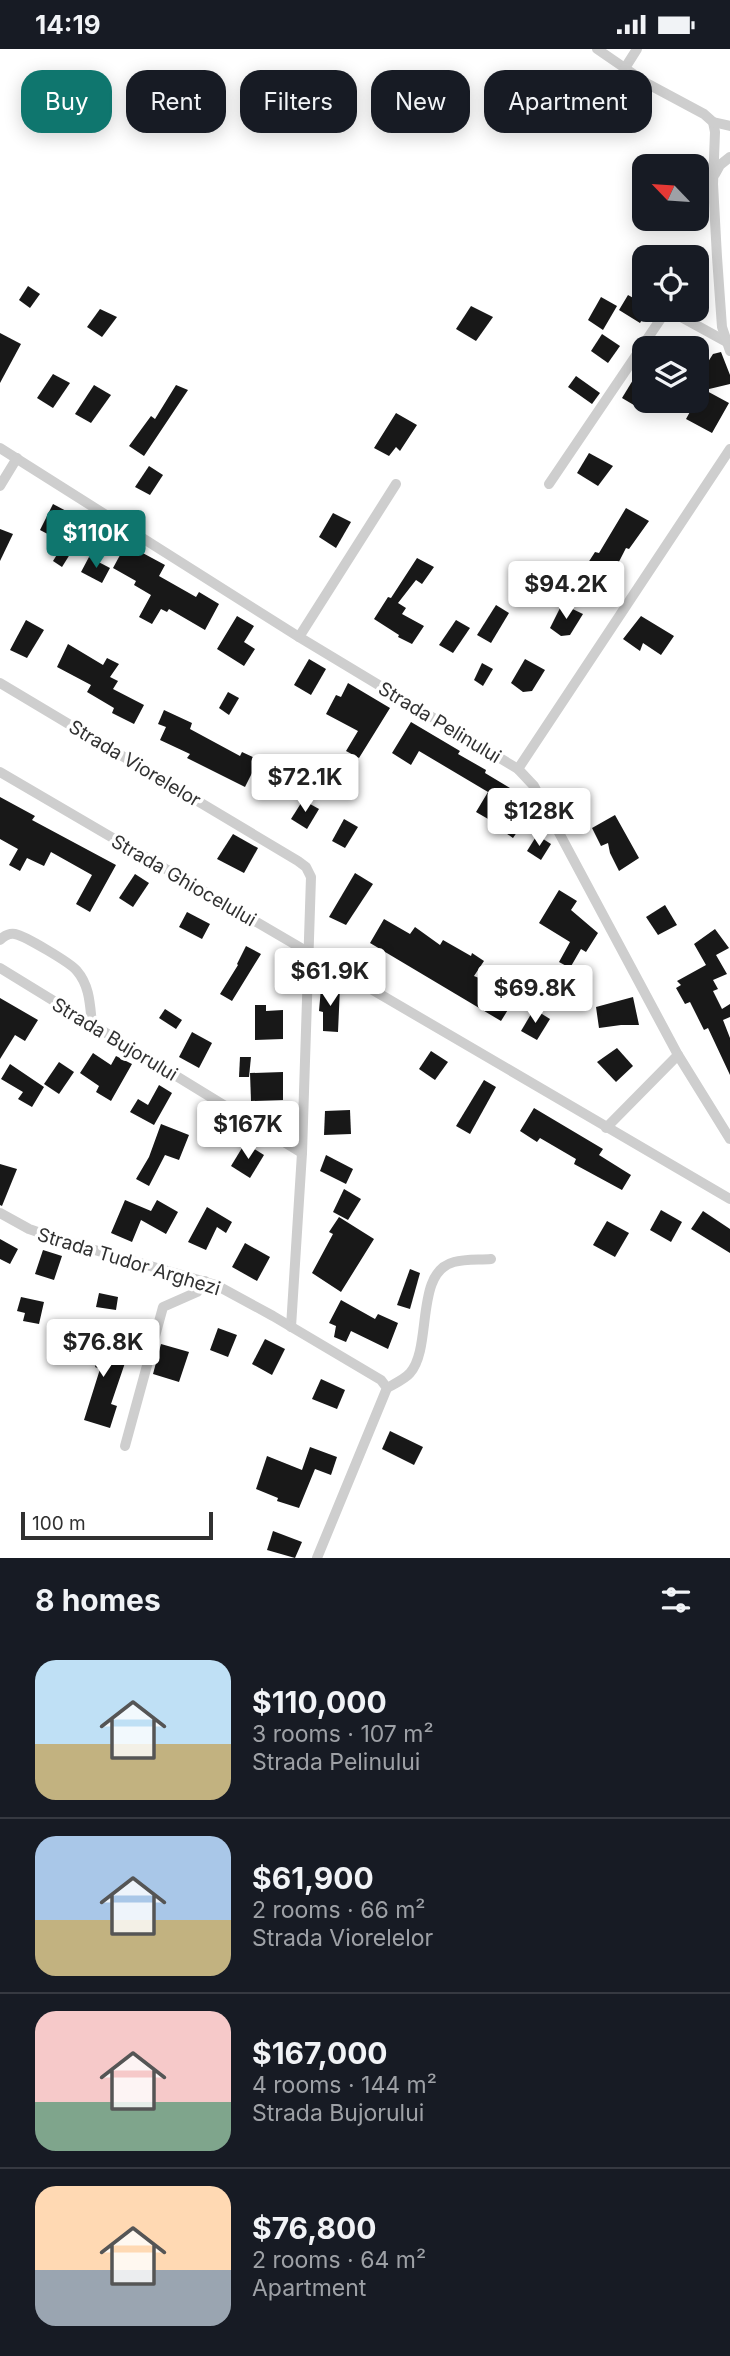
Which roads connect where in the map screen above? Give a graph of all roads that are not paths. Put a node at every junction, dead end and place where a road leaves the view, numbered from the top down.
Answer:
1 (597, 49) edge
2 (638, 49) edge
3 (625, 68) junction
4 (713, 122) junction
5 (730, 126) edge
6 (730, 157) edge
7 (713, 176) junction
8 (727, 346) edge
9 (0, 448) edge
10 (730, 449) edge
11 (17, 458) junction
12 (396, 484) dead end
13 (549, 484) dead end
14 (0, 486) edge
15 (299, 636) junction
16 (0, 683) edge
17 (518, 769) junction
18 (0, 772) edge
19 (0, 940) edge
20 (309, 953) junction
21 (0, 968) edge
22 (92, 1024) junction
23 (678, 1055) junction
24 (606, 1128) junction
25 (730, 1139) edge
26 (302, 1153) junction
27 (730, 1199) edge
28 (0, 1213) edge
29 (492, 1259) dead end
30 (205, 1281) junction
31 (290, 1327) junction
32 (387, 1388) junction
33 (125, 1446) dead end
34 (317, 1558) edge

1 - 3 street
2 - 3 street
3 - 4 street
4 - 5 street
4 - 7 street
6 - 7 street
7 - 8 street
8 - 13 street
9 - 11 street, Strada Pelinului
10 - 17 street
11 - 14 street
11 - 15 street, Strada Pelinului
12 - 15 street
15 - 17 street, Strada Pelinului
16 - 20 street, Strada Viorelelor
17 - 23 street, Strada Pelinului
18 - 20 street, Strada Ghiocelului
19 - 22 street
20 - 24 street, Strada Ghiocelului
20 - 26 street, Strada Viorelelor
21 - 22 street, Strada Bujorului
22 - 26 street, Strada Bujorului
23 - 24 street
23 - 25 street, Strada Pelinului
24 - 27 street, Strada Ghiocelului
26 - 31 street, Strada Viorelelor
28 - 30 street, Strada Tudor Arghezi
29 - 32 street
30 - 31 street, Strada Tudor Arghezi
30 - 33 street
31 - 32 street, Strada Tudor Arghezi
32 - 34 street

